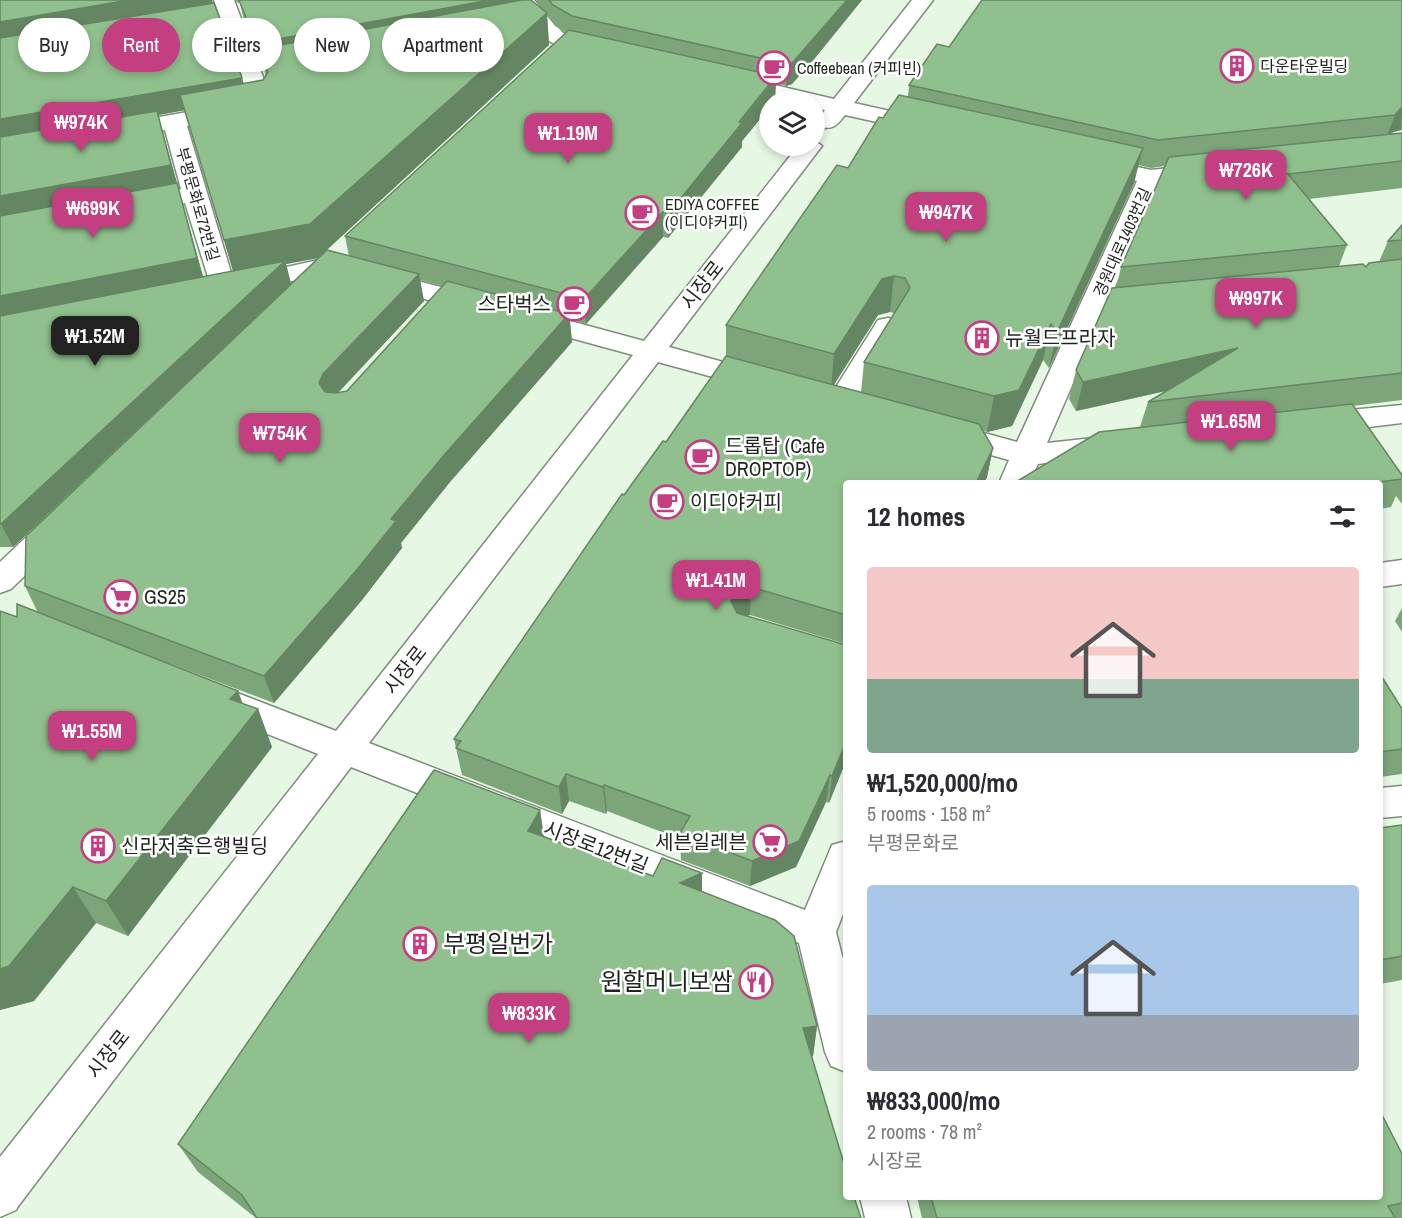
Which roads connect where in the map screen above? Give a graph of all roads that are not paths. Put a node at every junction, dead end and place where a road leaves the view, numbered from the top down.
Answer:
1 (524, 0) edge
2 (923, 0) edge
3 (226, 7) edge
4 (251, 10) edge
5 (206, 17) edge
6 (538, 21) junction
7 (515, 25) edge
8 (622, 57) edge
9 (268, 72) edge
10 (249, 76) junction
11 (712, 77) edge
12 (767, 90) edge
13 (825, 103) edge
14 (840, 106) junction
15 (174, 122) junction
16 (825, 126) edge
17 (944, 130) edge
18 (92, 135) edge
19 (802, 156) edge
20 (1070, 159) edge
21 (1231, 168) edge
22 (1151, 177) junction
23 (195, 194) junction
24 (115, 209) edge
25 (352, 243) edge
26 (327, 266) junction
27 (446, 296) junction
28 (292, 300) edge
29 (422, 322) edge
30 (890, 322) edge
31 (652, 350) junction
32 (784, 388) edge
33 (840, 403) edge
34 (1402, 414) edge
35 (1296, 426) edge
36 (928, 428) edge
37 (1144, 442) edge
38 (1026, 455) junction
39 (1015, 480) edge
40 (77, 507) edge
41 (1402, 572) edge
42 (1383, 575) edge
43 (0, 581) edge
44 (188, 687) edge
45 (343, 749) junction
46 (1402, 801) edge
47 (1383, 803) edge
48 (843, 868) edge
49 (816, 932) junction
50 (843, 1040) edge
51 (0, 1194) edge
52 (884, 1200) edge
53 (6, 1218) edge
54 (888, 1218) edge

1 - 6 street
2 - 14 street
3 - 4 street
3 - 5 street
3 - 10 street, 부평문화로72번길
6 - 7 street
6 - 8 street
9 - 10 street
10 - 15 street, 부평문화로72번길
11 - 12 street
13 - 14 street
14 - 16 street
14 - 17 street
15 - 18 street, 부평문화로72번길
15 - 23 street, 부평문화로72번길
19 - 31 street, 시장로
20 - 22 street
21 - 22 street
22 - 38 street, 경원대로1403번길
23 - 24 street
23 - 26 street, 부평문화로72번길
25 - 26 street
26 - 27 street
26 - 28 street
27 - 29 street
27 - 31 street
30 - 33 street
31 - 32 street
31 - 45 street, 시장로
34 - 35 street
36 - 38 street
37 - 38 street
38 - 39 street, 경원대로1403번길
40 - 43 street
41 - 42 street
44 - 45 street, 시장로12번길
45 - 49 street, 시장로12번길
45 - 51 street, 시장로
46 - 47 street
48 - 49 street
49 - 50 street
51 - 53 street
52 - 54 street

